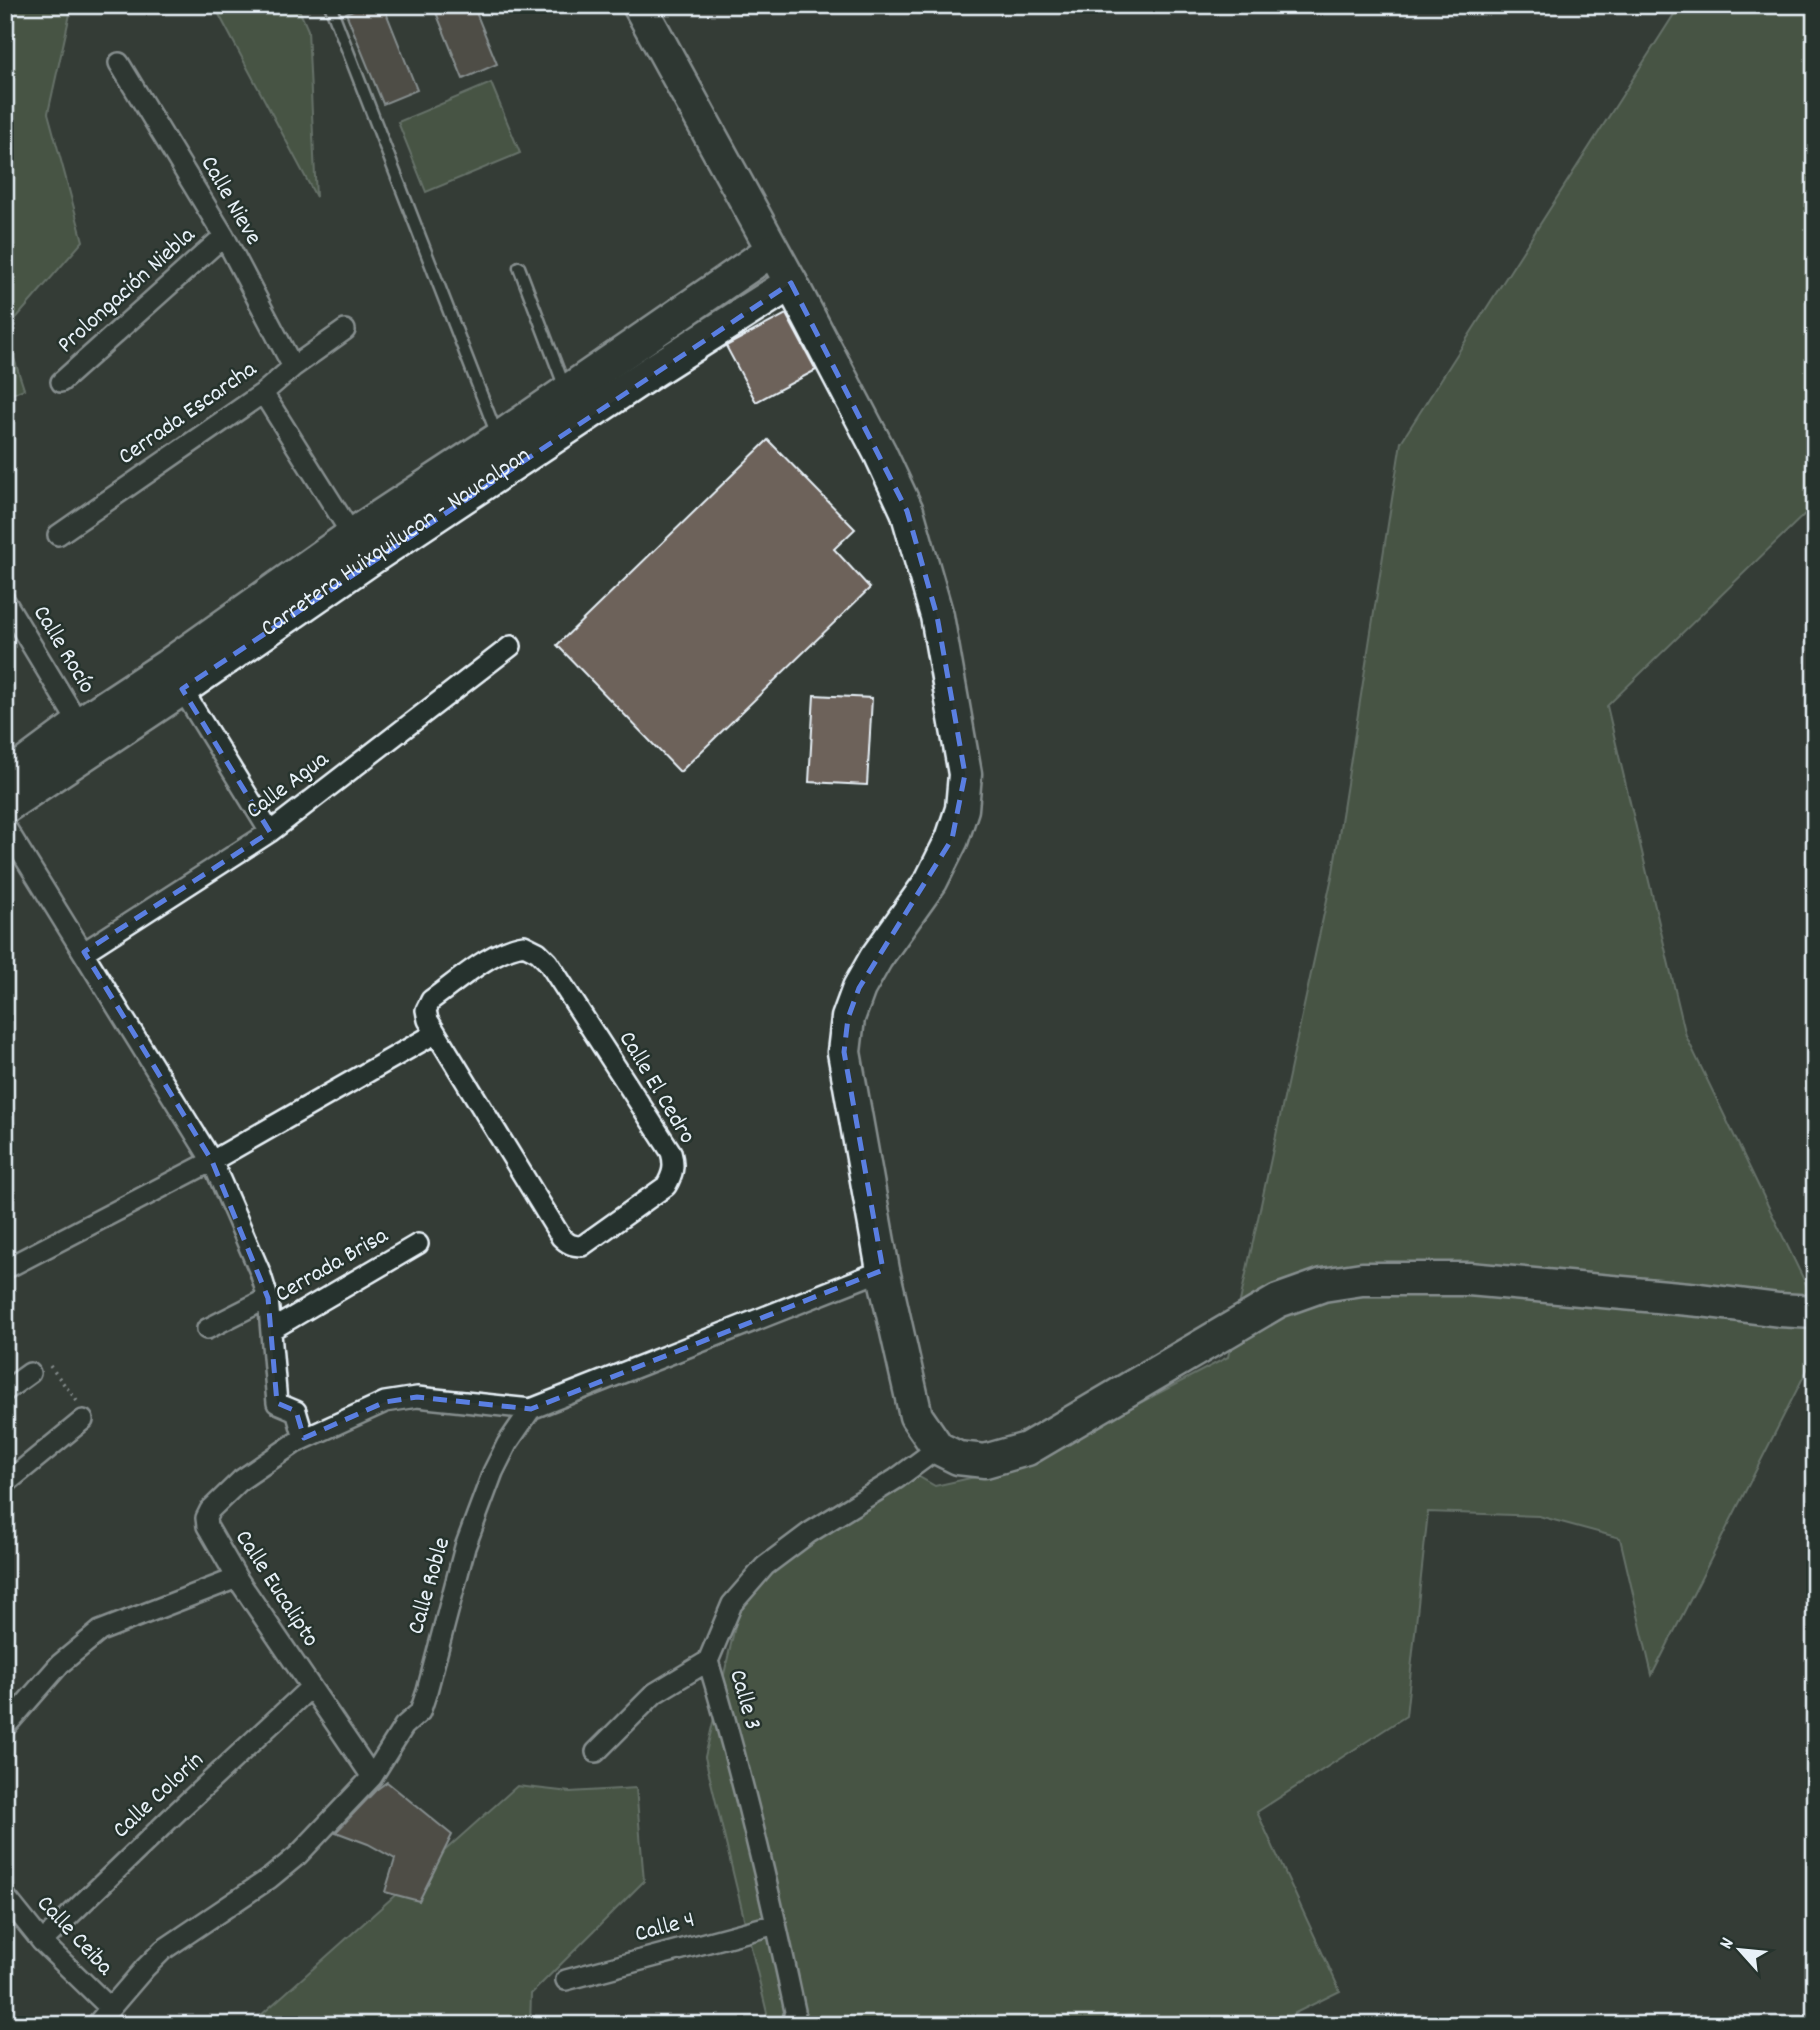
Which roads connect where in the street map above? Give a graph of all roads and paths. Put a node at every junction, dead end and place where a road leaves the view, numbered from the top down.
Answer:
1 (330, 5) edge
2 (639, 5) edge
3 (118, 63) dead end
4 (224, 236) junction
5 (772, 250) junction
6 (519, 267) dead end
7 (791, 283) junction
8 (345, 330) dead end
9 (293, 367) junction
10 (61, 382) dead end
11 (567, 392) junction
12 (263, 393) junction
13 (498, 439) junction
14 (58, 535) dead end
15 (363, 546) junction
16 (5, 601) edge
17 (511, 646) dead end
18 (182, 689) junction
19 (79, 724) junction
20 (5, 779) edge
21 (5, 807) edge
22 (5, 826) edge
23 (270, 832) junction
24 (84, 952) junction
25 (436, 1033) junction
26 (212, 1161) junction
27 (418, 1244) dead end
28 (5, 1269) edge
29 (883, 1270) junction
30 (268, 1298) junction
31 (1815, 1311) edge
32 (207, 1329) dead end
33 (271, 1330) junction
34 (30, 1373) joint
35 (6, 1388) edge
36 (531, 1409) junction
37 (83, 1420) joint
38 (304, 1438) junction
39 (938, 1448) junction
40 (5, 1485) edge
41 (237, 1578) junction
42 (708, 1661) junction
43 (311, 1687) junction
44 (5, 1727) edge
45 (596, 1752) dead end
46 (372, 1777) junction
47 (5, 1896) edge
48 (12, 1919) edge
49 (776, 1924) junction
50 (42, 1942) junction
51 (566, 1980) dead end
52 (110, 2008) junction
53 (96, 2025) edge
54 (792, 2025) edge

1 - 13 lane
2 - 5 main road
3 - 4 street, Calle Nieve
4 - 9 street, Calle Nieve
4 - 10 street, Prolongación Niebla
5 - 7 main road
5 - 11 main road, Carretera Huixquilucan - Naucalpan
6 - 11 lane
7 - 15 main road, Carretera Huixquilucan - Naucalpan
7 - 29 main road
8 - 9 street, Cerrada Escarcha
9 - 12 street, Cerrada Escarcha
11 - 13 main road, Carretera Huixquilucan - Naucalpan
12 - 14 street, Cerrada Escarcha
12 - 15 street
13 - 15 main road, Carretera Huixquilucan - Naucalpan
15 - 18 main road, Carretera Huixquilucan - Naucalpan
15 - 19 main road, Carretera Huixquilucan - Naucalpan
16 - 19 street, Calle Rocío
17 - 23 street, Calle Agua
18 - 21 main road, Carretera Huixquilucan - Naucalpan
18 - 23 street
19 - 20 main road, Carretera Huixquilucan - Naucalpan
22 - 24 street
23 - 24 street, Calle Agua
24 - 26 street
25 - 25 street, Calle El Cedro
25 - 26 street
26 - 28 street
26 - 30 street
27 - 33 street, Cerrada Brisa
29 - 36 street
29 - 39 main road
30 - 32 street
30 - 33 street
31 - 39 main road
33 - 38 street
34 - 35 street
34 - 37 path
36 - 38 street, Calle Eucalipto
36 - 46 street, Calle Roble
37 - 40 street
38 - 41 street, Calle Eucalipto
39 - 42 street, Calle 3
41 - 43 street, Calle Eucalipto
41 - 44 street
42 - 45 street
42 - 49 street, Calle 3
43 - 46 street, Calle Eucalipto
43 - 50 street, Calle Colorín
46 - 52 street, Calle Roble
47 - 48 street, Calle Ceiba
48 - 50 street, Calle Ceiba
49 - 51 street, Calle 4
49 - 54 street, Calle 3
50 - 52 street, Calle Ceiba
52 - 53 street, Calle Roble

